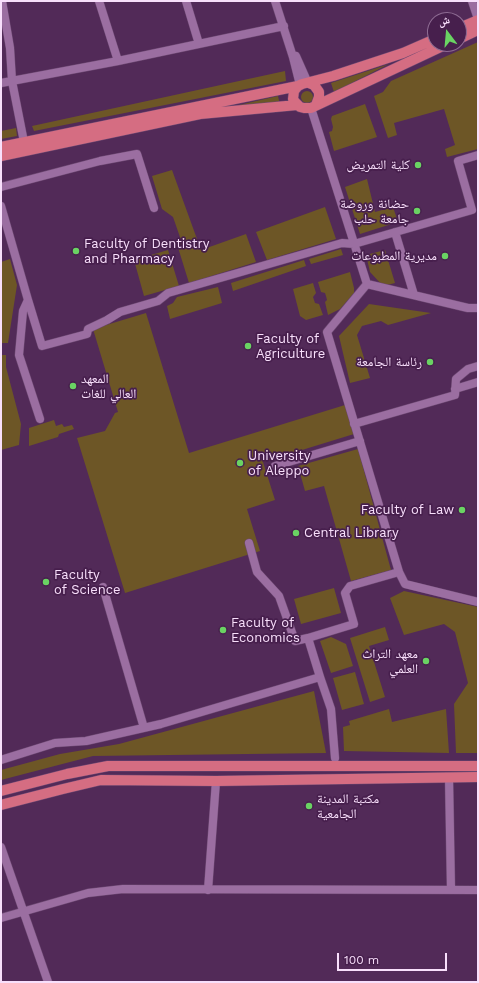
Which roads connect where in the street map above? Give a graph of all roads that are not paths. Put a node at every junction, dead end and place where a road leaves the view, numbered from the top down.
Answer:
1 (2, 1) edge
2 (99, 1) edge
3 (186, 1) edge
4 (275, 1) edge
5 (472, 1) edge
6 (478, 20) edge
7 (467, 25) edge
8 (284, 26) junction
9 (478, 30) edge
10 (467, 35) edge
11 (427, 42) edge
12 (199, 44) junction
13 (1, 45) edge
14 (10, 48) junction
15 (429, 52) edge
16 (118, 61) junction
17 (12, 80) junction
18 (1, 83) edge
19 (304, 84) junction
20 (297, 105) junction
21 (314, 106) junction
22 (24, 142) junction
23 (1, 147) edge
24 (478, 155) edge
25 (1, 156) edge
26 (1, 187) edge
27 (1, 206) edge
28 (154, 208) dead end
29 (395, 232) junction
30 (354, 244) junction
31 (367, 284) junction
32 (414, 295) junction
33 (28, 300) junction
34 (478, 308) edge
35 (478, 366) edge
36 (478, 382) edge
37 (455, 389) junction
38 (40, 419) dead end
39 (354, 424) junction
40 (360, 441) junction
41 (275, 466) dead end
42 (249, 543) dead end
43 (398, 572) junction
44 (103, 587) dead end
45 (478, 602) edge
46 (308, 638) junction
47 (320, 677) junction
48 (144, 728) junction
49 (335, 758) dead end
50 (1, 760) edge
51 (478, 766) edge
52 (449, 777) junction
53 (478, 777) edge
54 (216, 781) junction
55 (1, 791) edge
56 (1, 805) edge
57 (1, 847) edge
58 (208, 890) junction
59 (451, 890) junction
60 (478, 890) edge
61 (23, 912) junction
62 (1, 918) edge
63 (48, 982) edge

1 - 14 street
2 - 16 street
3 - 12 street
4 - 8 street
5 - 6 street
6 - 7 main road
8 - 12 street
8 - 19 street
9 - 10 main road
11 - 19 main road
12 - 16 street
13 - 14 street
14 - 17 street
15 - 21 main road
16 - 17 street
17 - 18 street
17 - 22 street
19 - 20 main road
19 - 21 main road
19 - 22 main road
20 - 21 main road
20 - 25 main road
21 - 30 street
22 - 23 main road
24 - 29 street
26 - 28 street
27 - 33 street
29 - 30 street
29 - 32 street
30 - 31 street
30 - 33 street
31 - 32 street
31 - 39 street
32 - 34 street
33 - 38 street
35 - 37 street
36 - 37 street
37 - 39 street
39 - 40 street
40 - 41 street
40 - 43 street
42 - 46 street
43 - 45 street
43 - 46 street
44 - 48 street
46 - 47 street
47 - 48 street
47 - 49 street
48 - 50 street
51 - 55 main road
52 - 53 main road
52 - 54 main road
52 - 59 street
54 - 56 main road
54 - 58 street
57 - 61 street
58 - 59 street
58 - 61 street
59 - 60 street
61 - 62 street
61 - 63 street

